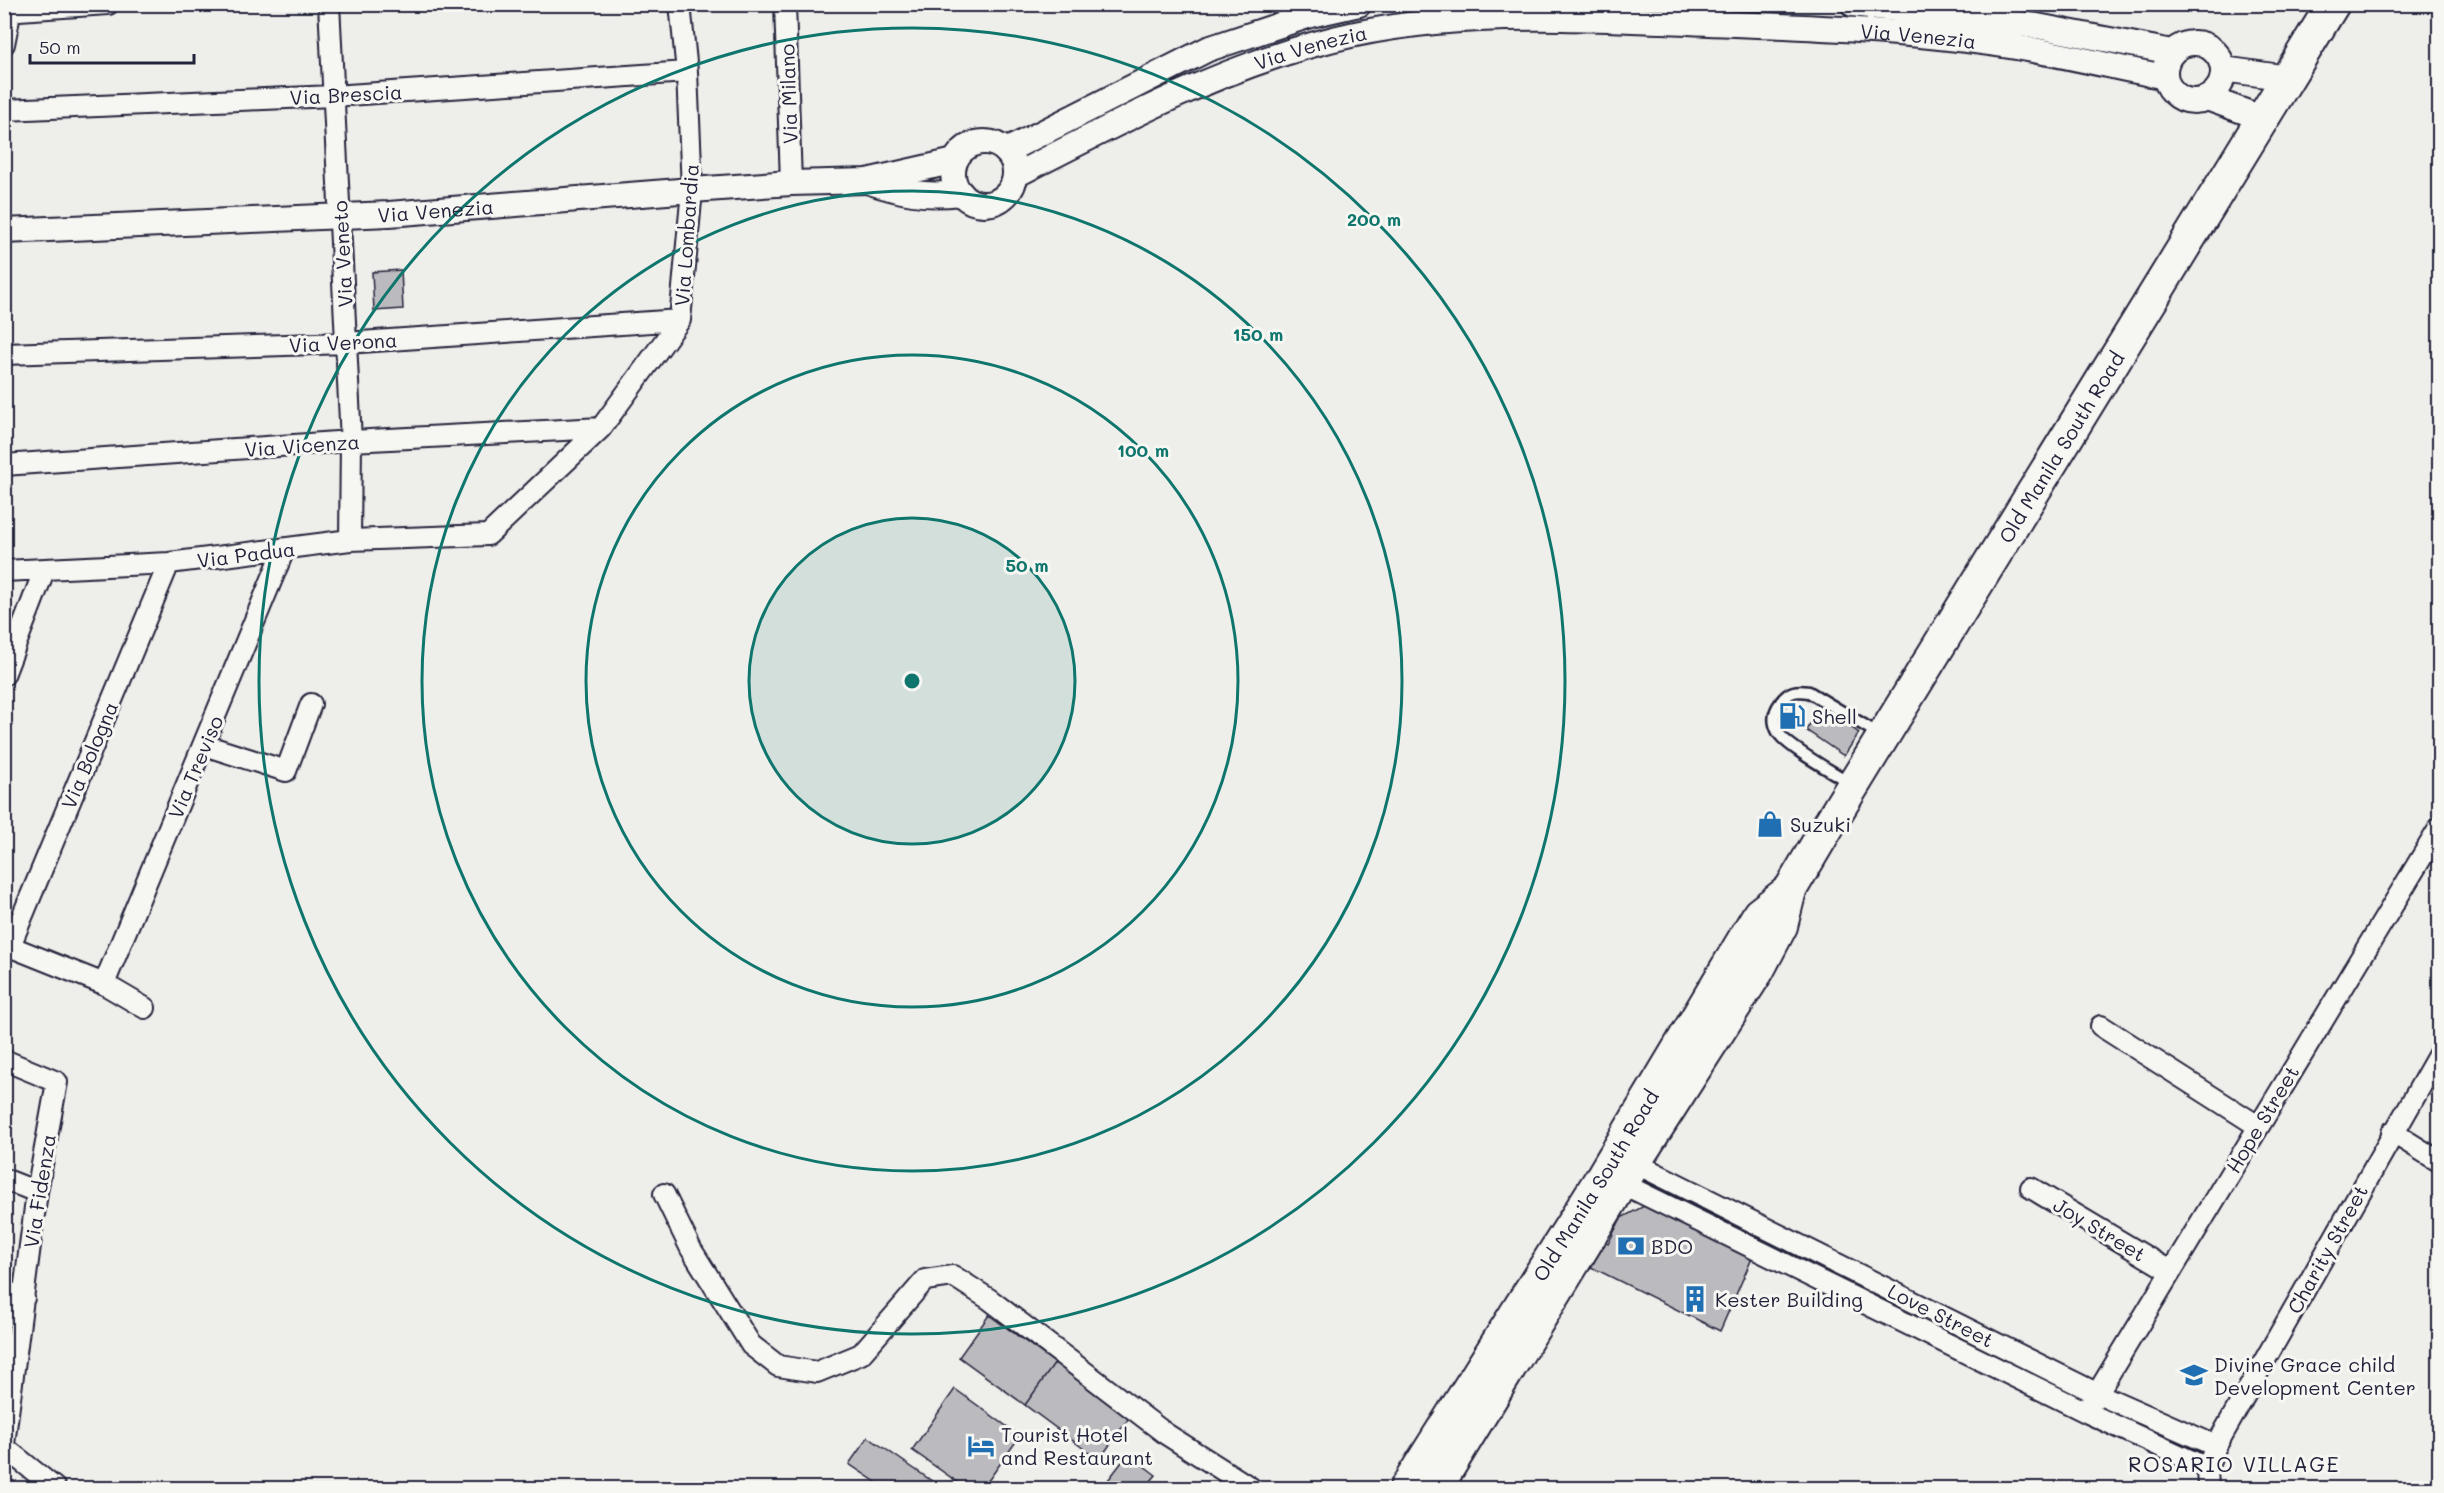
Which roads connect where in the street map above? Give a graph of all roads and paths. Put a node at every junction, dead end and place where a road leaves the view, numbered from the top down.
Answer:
1 (108, 4) edge
2 (328, 4) edge
3 (680, 4) edge
4 (785, 4) edge
5 (1359, 4) edge
6 (1853, 4) edge
7 (2333, 4) edge
8 (9, 9) edge
9 (4, 44) edge
10 (2172, 52) junction
11 (2223, 69) junction
12 (687, 72) junction
13 (2165, 77) junction
14 (2288, 78) junction
15 (333, 96) junction
16 (2207, 98) junction
17 (4, 110) edge
18 (2262, 118) junction
19 (1006, 151) junction
20 (956, 160) junction
21 (1016, 175) junction
22 (867, 181) junction
23 (790, 183) junction
24 (692, 190) junction
25 (961, 194) junction
26 (340, 216) junction
27 (4, 231) edge
28 (680, 320) junction
29 (346, 343) junction
30 (4, 354) edge
31 (601, 428) junction
32 (351, 441) junction
33 (4, 465) edge
34 (488, 535) joint
35 (350, 540) junction
36 (284, 550) junction
37 (169, 564) junction
38 (4, 571) edge
39 (44, 571) junction
40 (4, 675) edge
41 (311, 704) dead end
42 (1882, 736) junction
43 (204, 745) junction
44 (1853, 785) junction
45 (2439, 827) edge
46 (7, 945) edge
47 (104, 984) junction
48 (146, 1008) dead end
49 (2101, 1026) dead end
50 (2439, 1052) edge
51 (4, 1060) edge
52 (2258, 1126) junction
53 (2392, 1132) junction
54 (2439, 1162) edge
55 (1619, 1169) junction
56 (4, 1179) edge
57 (2031, 1188) dead end
58 (37, 1192) junction
59 (664, 1194) dead end
60 (2170, 1271) junction
61 (4, 1291) edge
62 (24, 1298) junction
63 (2098, 1394) junction
64 (2086, 1412) junction
65 (4, 1446) edge
66 (2216, 1446) junction
67 (2207, 1468) junction
68 (55, 1488) edge
69 (1251, 1488) edge
70 (1406, 1488) edge
71 (1436, 1488) edge
72 (2208, 1488) edge

1 - 8 street
2 - 15 street, Via Veneto
3 - 12 street, Via Lombardia
4 - 23 street, Via Milano
5 - 19 street, Via Venezia
6 - 10 street, Via Venezia
7 - 14 main road, Old Manila South Road
8 - 9 street
10 - 11 street
10 - 13 street
11 - 14 street
11 - 16 street
12 - 15 street, Via Brescia
12 - 24 street, Via Lombardia
13 - 16 street
13 - 21 street, Via Venezia
14 - 18 main road, Old Manila South Road
15 - 17 street, Via Brescia
15 - 26 street, Via Veneto
16 - 18 street
18 - 42 main road, Old Manila South Road
19 - 20 street
19 - 21 street
20 - 22 street
20 - 25 street
21 - 25 street
22 - 23 street, Via Venezia
22 - 25 street
23 - 24 street, Via Venezia
24 - 26 street, Via Venezia
24 - 28 street, Via Lombardia
26 - 27 street, Via Venezia
26 - 29 street, Via Veneto
28 - 29 street, Via Verona
28 - 31 street, Via Lombardia
29 - 30 street, Via Verona
29 - 32 street, Via Veneto
31 - 32 street, Via Vicenza
31 - 34 street, Via Lombardia
32 - 33 street, Via Vicenza
32 - 35 street, Via Veneto
34 - 35 street, Via Padua
35 - 36 street, Via Padua
36 - 37 street, Via Padua
36 - 43 street, Via Treviso
37 - 39 street, Via Padua
37 - 46 street, Via Bologna
38 - 39 street, Via Padua
39 - 40 street
41 - 43 street
42 - 44 main road, Old Manila South Road
42 - 44 lane
43 - 47 street, Via Treviso
44 - 55 main road, Old Manila South Road
45 - 52 street, Hope Street
46 - 47 street
47 - 48 street
49 - 52 street
50 - 53 street, Charity Street
51 - 58 street, Via Fidenza
52 - 60 street, Hope Street
53 - 54 street
53 - 66 street, Charity Street
55 - 63 street, Love Street
55 - 64 street, Love Street
55 - 70 main road, Old Manila South Road
55 - 71 main road, Old Manila South Road
56 - 58 street
57 - 60 street, Joy Street
58 - 62 street, Via Fidenza
59 - 69 street
60 - 63 street, Hope Street
61 - 62 street
62 - 65 street, Via Fidenza
63 - 64 street, Hope Street
63 - 66 street, Love Street
64 - 67 street, Love Street
65 - 68 street
66 - 67 street
67 - 72 street

